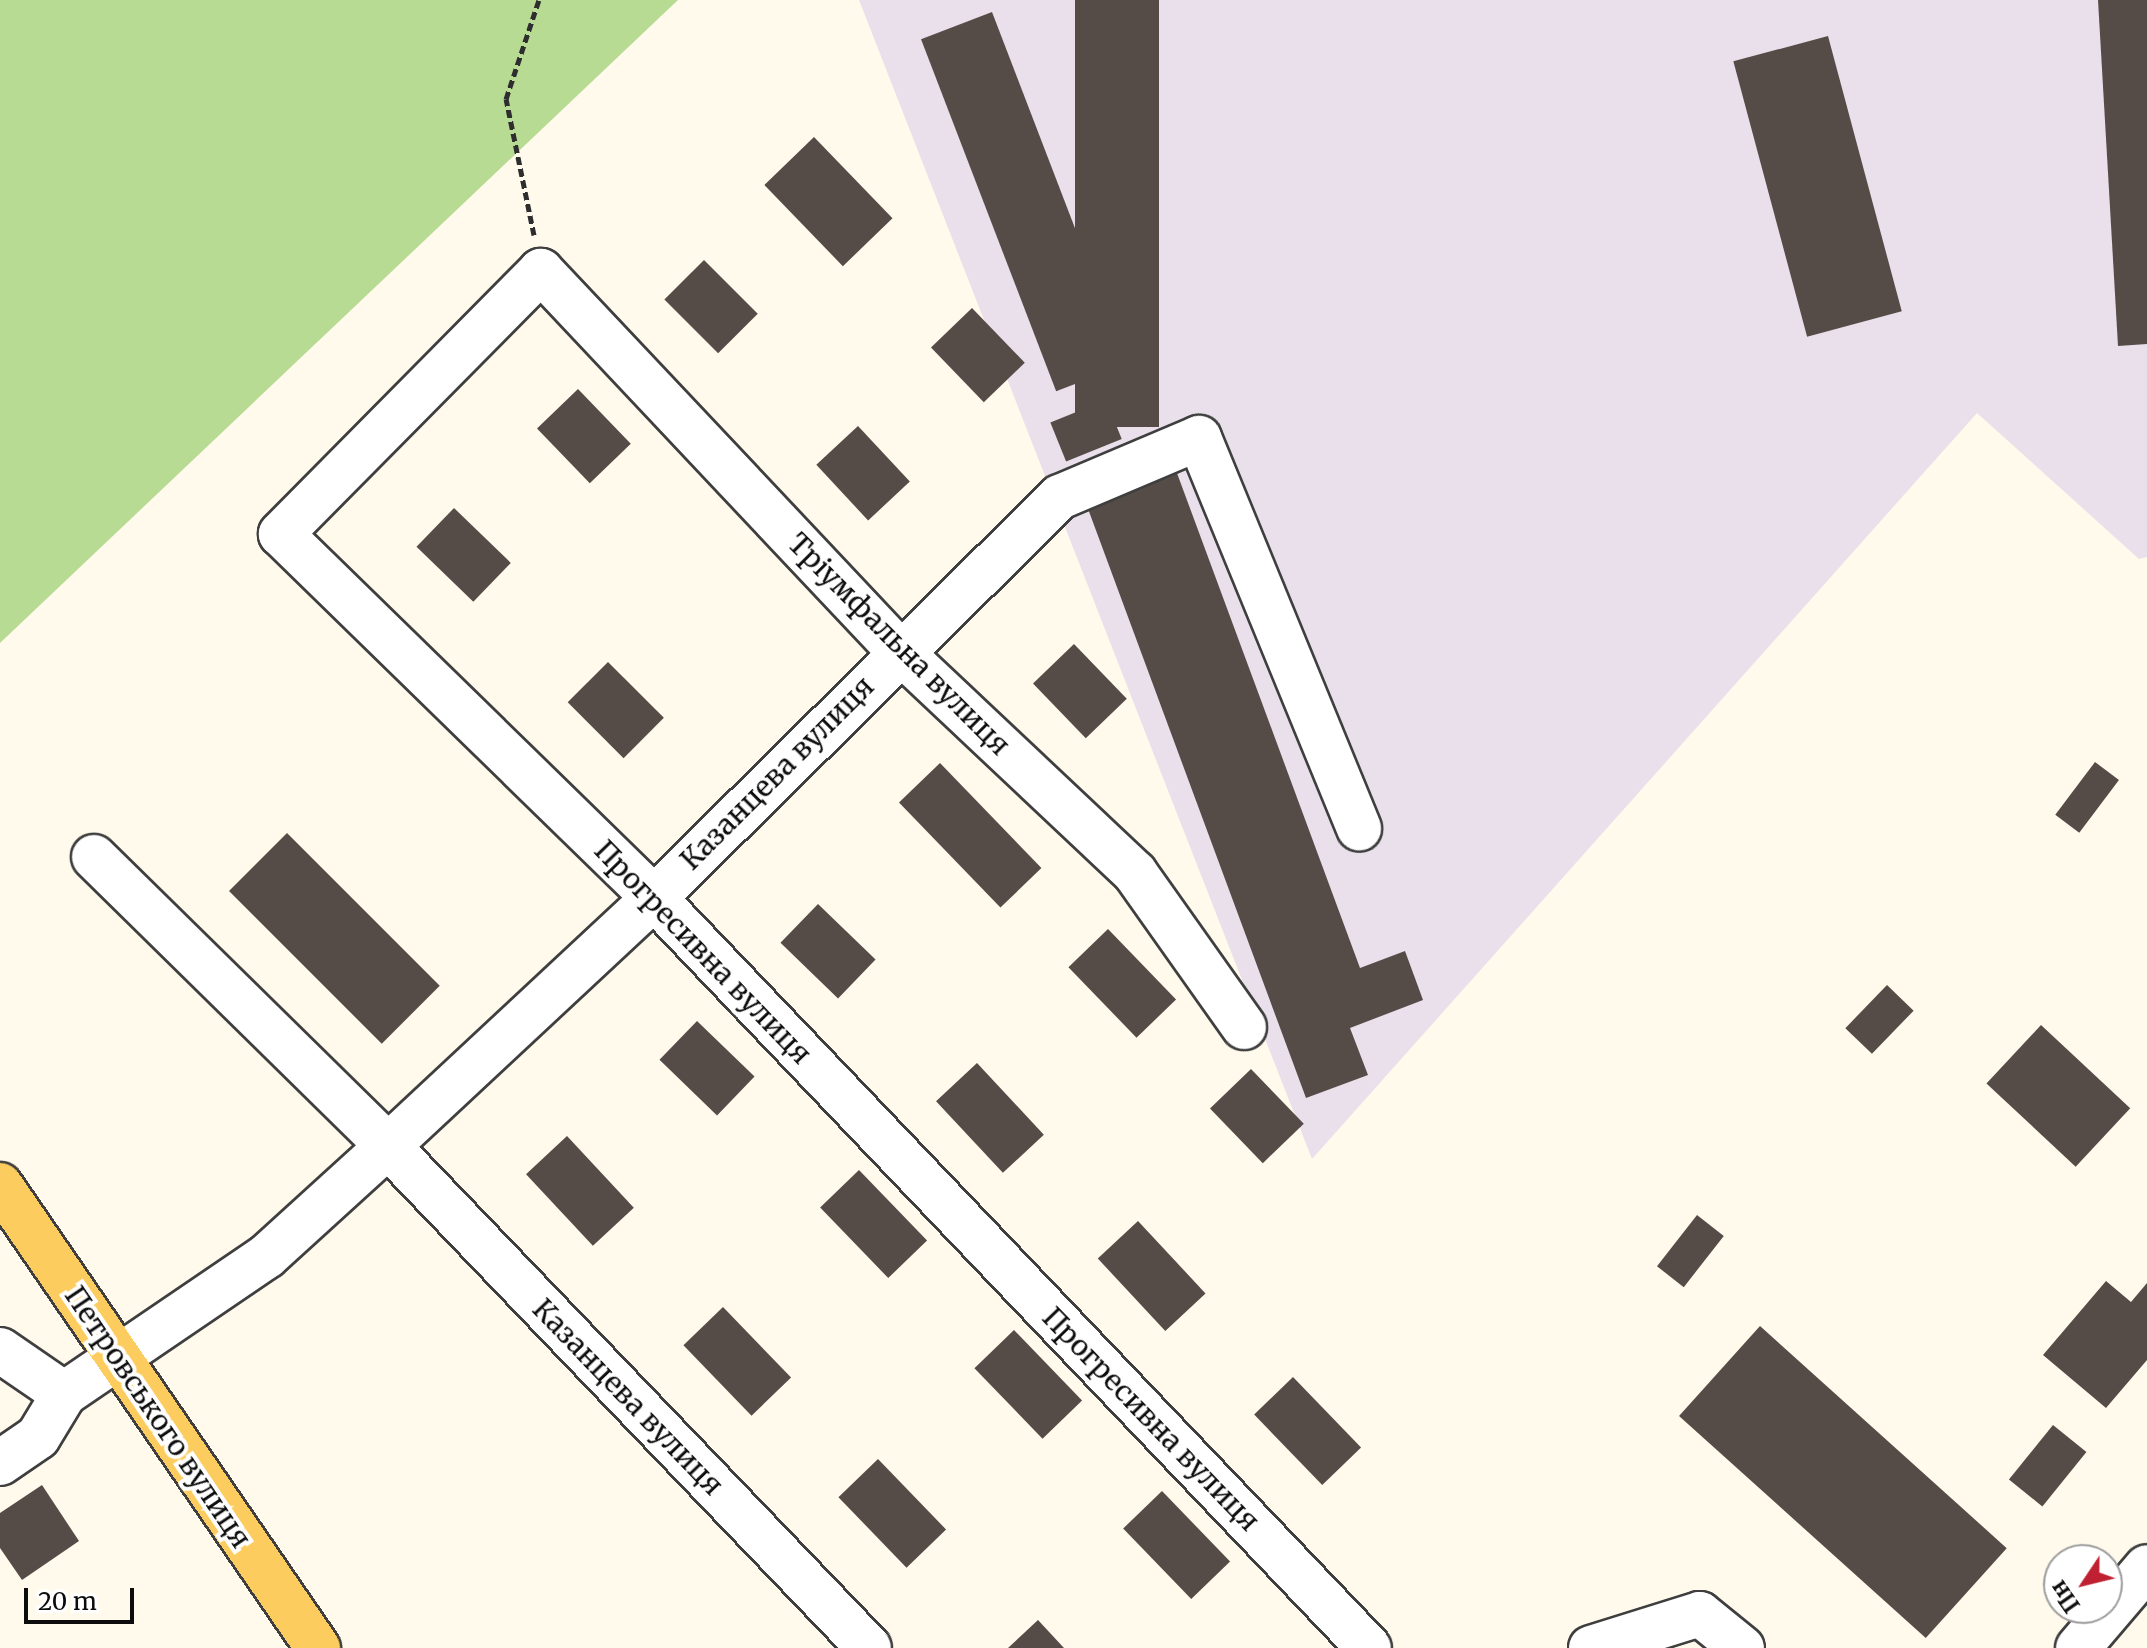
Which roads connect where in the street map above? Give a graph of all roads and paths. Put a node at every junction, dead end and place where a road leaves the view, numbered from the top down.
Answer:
1 (539, 0) edge
2 (541, 271) junction
3 (898, 650) junction
4 (1359, 828) dead end
5 (94, 857) dead end
6 (654, 898) junction
7 (1244, 1027) dead end
8 (388, 1146) junction
9 (0, 1185) edge
10 (0, 1350) edge
11 (116, 1357) junction
12 (64, 1394) junction
13 (0, 1463) edge
14 (2147, 1567) edge
15 (318, 1648) edge
16 (869, 1648) edge
17 (1369, 1648) edge
18 (1591, 1648) edge
19 (1742, 1648) edge
20 (2078, 1648) edge

1 - 2 path
2 - 3 street, Тріумфальна вулиця
2 - 6 street, Прогресивна вулиця
3 - 4 street, Казанцева вулиця
3 - 6 street, Казанцева вулиця
3 - 7 street, Тріумфальна вулиця
5 - 8 street, Казанцева вулиця
6 - 8 street, Казанцева вулиця
6 - 17 street, Прогресивна вулиця
8 - 11 street
8 - 16 street, Казанцева вулиця
9 - 11 main road, Петровського вулиця
10 - 12 street
11 - 12 street
11 - 15 main road, Петровського вулиця
12 - 13 street
14 - 20 street
18 - 19 street

